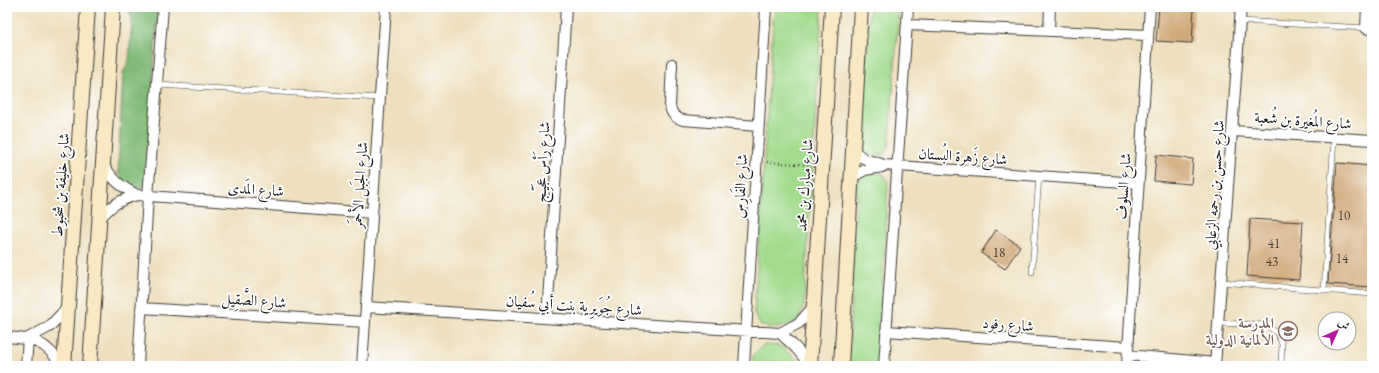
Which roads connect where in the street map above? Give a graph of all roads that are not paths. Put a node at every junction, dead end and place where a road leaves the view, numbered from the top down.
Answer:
1 (88, 7) edge
2 (113, 7) edge
3 (163, 7) edge
4 (386, 7) edge
5 (566, 7) edge
6 (766, 7) edge
7 (832, 7) edge
8 (861, 7) edge
9 (908, 7) edge
10 (1050, 7) edge
11 (1150, 7) edge
12 (1241, 7) edge
13 (1367, 7) edge
14 (1240, 21) junction
15 (906, 25) junction
16 (1369, 29) edge
17 (1049, 30) junction
18 (1148, 35) junction
19 (672, 64) dead end
20 (157, 85) junction
21 (380, 98) junction
22 (758, 126) junction
23 (1233, 131) junction
24 (1334, 138) junction
25 (1372, 140) edge
26 (854, 148) junction
27 (103, 164) junction
28 (884, 166) junction
29 (897, 167) junction
30 (1039, 176) junction
31 (852, 178) junction
32 (1138, 183) junction
33 (137, 195) junction
34 (148, 196) junction
35 (372, 213) junction
36 (100, 218) junction
37 (1032, 272) dead end
38 (1221, 282) junction
39 (1324, 290) junction
40 (1372, 294) edge
41 (68, 307) junction
42 (366, 307) junction
43 (813, 307) junction
44 (141, 308) junction
45 (547, 318) junction
46 (365, 322) junction
47 (1218, 323) junction
48 (746, 331) junction
49 (886, 331) junction
50 (780, 333) junction
51 (7, 337) edge
52 (28, 338) junction
53 (1128, 351) junction
54 (1215, 365) edge
55 (26, 366) edge
56 (64, 366) edge
57 (90, 366) edge
58 (138, 366) edge
59 (362, 366) edge
60 (744, 366) edge
61 (810, 366) edge
62 (841, 366) edge
63 (884, 366) edge
64 (1127, 366) edge
65 (1281, 366) edge

1 - 41 main road, شارع خليفة بن شخبوط
2 - 27 main road
3 - 20 street
4 - 21 street, شارع الجَبل الأحمَر
5 - 45 street, شارع رَأس عجَيِّج
6 - 22 street, شارع الفَارِس
7 - 43 main road, شارع مبارك بن محمد
8 - 26 main road
9 - 15 street
10 - 17 street
11 - 18 street, شارع السلوف
12 - 14 street, شارع حسن بن رحمه الزعابي
13 - 16 street
14 - 16 lane
14 - 23 street, شارع حسن بن رحمه الزعابي
15 - 17 street
15 - 29 street
17 - 18 street
18 - 32 street, شارع السلوف
19 - 22 street
20 - 21 lane
20 - 34 street
21 - 35 street, شارع الجَبل الأحمَر
22 - 48 street, شارع الفَارِس
23 - 24 street, شارع المُغِيرة بن شُعبة
23 - 38 street, شارع حسن بن رحمه الزعابي
24 - 25 street, شارع المُغِيرة بن شُعبة
24 - 39 lane
26 - 28 street, شارع زَهرة البُستان
26 - 31 main road
27 - 33 street, شارع المَدى
27 - 36 main road
28 - 29 street, شارع زَهرة البُستان
28 - 31 street, شارع زَهرة البُستان
29 - 30 street, شارع زَهرة البُستان
29 - 49 street
30 - 32 street, شارع زَهرة البُستان
30 - 37 lane
31 - 62 main road
32 - 53 street, شارع السلوف
33 - 34 street, شارع المَدى
33 - 36 street, شارع المَدى
34 - 35 street, شارع المَدى
34 - 44 street
35 - 42 street, شارع الجَبل الأحمَر
36 - 57 main road
38 - 39 lane
38 - 47 street, شارع حسن بن رحمه الزعابي
39 - 40 lane
41 - 52 street
41 - 56 main road, شارع خليفة بن شخبوط
42 - 45 street, شارع جُوَيرِية بنت أبي سُفيان
42 - 46 street, شارع الجَبل الأحمَر
43 - 50 street
43 - 61 main road, شارع مبارك بن محمد
44 - 46 street, شارع الصَّقِيل
44 - 58 street
45 - 48 street, شارع جُوَيرِية بنت أبي سُفيان
46 - 59 street, شارع الجَبل الأحمَر
47 - 54 street, شارع حسن بن رحمه الزعابي
47 - 65 lane
48 - 50 street, شارع جُوَيرِية بنت أبي سُفيان
48 - 60 street, شارع الفَارِس
49 - 53 street, شارع رفود
49 - 63 street
50 - 61 street
51 - 52 street
52 - 55 street
52 - 56 street
53 - 54 street, شارع رفود
53 - 64 street, شارع السلوف

